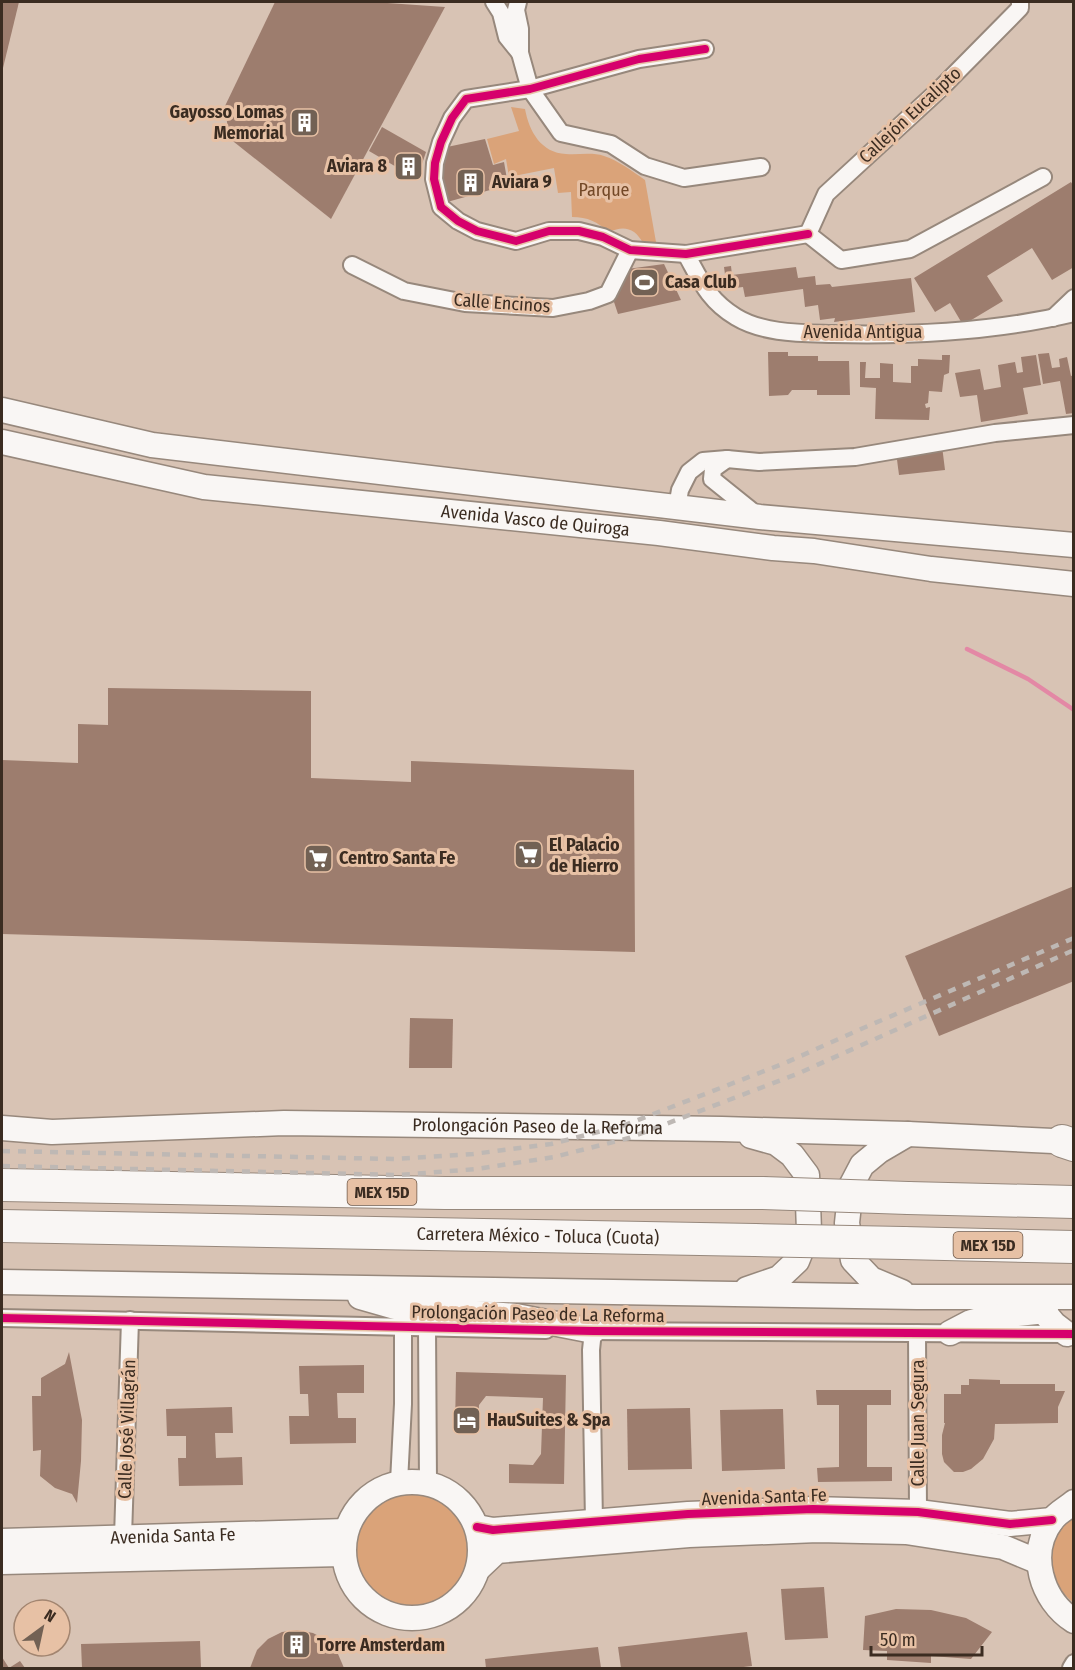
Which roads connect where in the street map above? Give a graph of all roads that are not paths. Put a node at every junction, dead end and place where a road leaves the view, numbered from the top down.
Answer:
1 (494, 2) edge
2 (518, 2) edge
3 (1020, 2) edge
4 (705, 49) dead end
5 (520, 53) junction
6 (530, 89) junction
7 (761, 167) dead end
8 (1043, 177) dead end
9 (808, 234) junction
10 (630, 250) junction
11 (686, 254) junction
12 (352, 265) dead end
13 (1074, 298) edge
14 (1074, 314) edge
15 (1052, 319) junction
16 (2, 410) edge
17 (1074, 424) edge
18 (2, 442) edge
19 (727, 459) junction
20 (677, 507) junction
21 (760, 517) junction
22 (1074, 545) edge
23 (1074, 584) edge
24 (2, 1128) edge
25 (722, 1129) junction
26 (908, 1134) junction
27 (1070, 1143) edge
28 (2, 1185) edge
29 (1074, 1202) edge
30 (2, 1226) edge
31 (1074, 1247) edge
32 (2, 1284) edge
33 (329, 1288) junction
34 (731, 1294) junction
35 (1074, 1297) edge
36 (917, 1298) junction
37 (1074, 1303) edge
38 (1038, 1305) junction
39 (2, 1318) edge
40 (130, 1320) junction
41 (403, 1327) junction
42 (427, 1327) junction
43 (593, 1331) junction
44 (918, 1333) junction
45 (950, 1333) junction
46 (1070, 1334) edge
47 (399, 1482) junction
48 (428, 1483) junction
49 (1074, 1502) edge
50 (918, 1512) junction
51 (1052, 1520) junction
52 (594, 1522) junction
53 (477, 1527) junction
54 (123, 1537) junction
55 (2, 1541) edge
56 (344, 1542) junction
57 (2, 1562) edge
58 (1039, 1562) junction
59 (479, 1568) junction
60 (1074, 1621) edge
61 (1074, 1663) edge
62 (1071, 1668) edge

1 - 5 street
2 - 5 street
3 - 9 street, Callejón Eucalipto
4 - 6 street
5 - 6 street
6 - 7 street
6 - 10 street
8 - 9 street
9 - 11 street
10 - 11 street
10 - 12 street, Calle Encinos
11 - 15 street, Avenida Antigua
13 - 15 street
14 - 15 street, Avenida Antigua
16 - 20 main road, Avenida Vasco de Quiroga
17 - 19 street
18 - 23 main road, Avenida Vasco de Quiroga
19 - 20 street
19 - 21 street
20 - 21 main road, Avenida Vasco de Quiroga
21 - 22 main road, Avenida Vasco de Quiroga
24 - 25 main road, Prolongación Paseo de la Reforma
25 - 26 main road, Prolongación Paseo de la Reforma
25 - 34 main road
26 - 27 main road, Prolongación Paseo de la Reforma
26 - 36 main road
28 - 29 highway, MEX 15D, bridge
30 - 31 highway, Carretera México - Toluca (Cuota) / MEX 15D, bridge
32 - 33 main road, Prolongación Paseo de la Reforma
33 - 34 main road, Prolongación Paseo de la Reforma
33 - 43 main road
34 - 36 main road, Prolongación Paseo de la Reforma
35 - 38 main road, Prolongación Paseo de la Reforma
36 - 38 main road, Prolongación Paseo de la Reforma
37 - 38 main road
38 - 45 main road
38 - 46 main road
39 - 40 street, Prolongación Paseo de La Reforma
40 - 41 street, Prolongación Paseo de La Reforma
40 - 54 street, Calle José Villagrán
41 - 42 street, Prolongación Paseo de La Reforma
41 - 47 street
42 - 43 street, Prolongación Paseo de La Reforma
42 - 48 street
43 - 44 street, Prolongación Paseo de La Reforma
43 - 52 street
44 - 45 street, Prolongación Paseo de La Reforma
44 - 50 street, Calle Juan Segura
45 - 46 street, Prolongación Paseo de La Reforma
47 - 48 main road
47 - 56 main road
48 - 53 main road
49 - 51 main road
50 - 51 main road, Avenida Santa Fe
50 - 52 main road, Avenida Santa Fe
51 - 58 main road
52 - 53 main road, Avenida Santa Fe
53 - 59 main road
54 - 55 main road, Avenida Santa Fe
54 - 56 main road, Avenida Santa Fe
56 - 57 main road, Avenida Santa Fe
56 - 59 main road
58 - 59 main road, Avenida Santa Fe
58 - 60 main road
61 - 62 street

